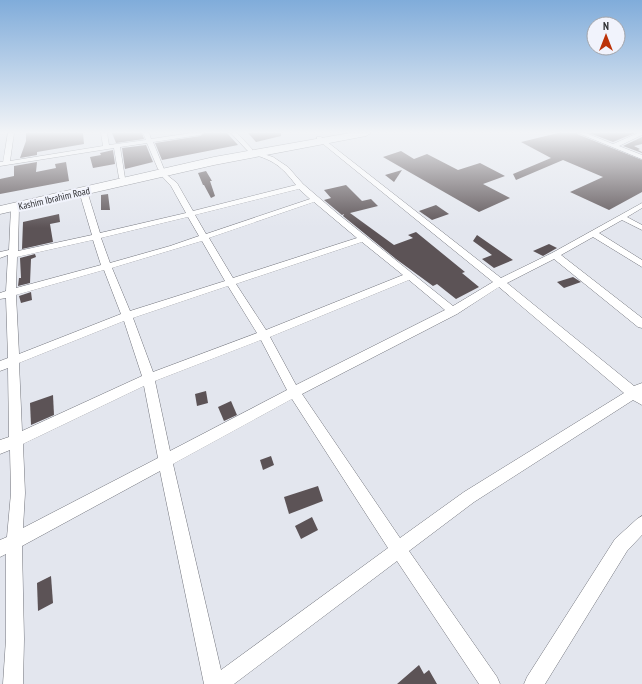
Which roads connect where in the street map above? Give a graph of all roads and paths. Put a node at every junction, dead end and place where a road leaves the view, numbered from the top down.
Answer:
1 (120, 165) edge
2 (160, 165) edge
3 (189, 165) edge
4 (282, 165) edge
5 (353, 165) edge
6 (162, 171) junction
7 (122, 178) junction
8 (300, 186) junction
9 (83, 191) junction
10 (316, 199) junction
11 (0, 205) edge
12 (642, 205) edge
13 (15, 207) junction
14 (0, 210) edge
15 (191, 212) junction
16 (622, 217) junction
17 (642, 228) edge
18 (592, 233) junction
19 (95, 237) junction
20 (205, 237) junction
21 (363, 239) junction
22 (9, 254) edge
23 (555, 255) junction
24 (642, 264) edge
25 (107, 266) junction
26 (410, 276) junction
27 (230, 282) junction
28 (500, 282) junction
29 (6, 294) edge
30 (453, 311) junction
31 (127, 316) junction
32 (642, 324) edge
33 (264, 335) junction
34 (14, 361) junction
35 (0, 366) edge
36 (149, 378) junction
37 (294, 392) junction
38 (639, 394) edge
39 (16, 442) junction
40 (0, 447) edge
41 (165, 460) junction
42 (642, 524) edge
43 (14, 542) junction
44 (0, 549) edge
45 (398, 549) junction
46 (13, 684) edge
47 (214, 684) edge
48 (218, 684) edge
49 (490, 684) edge
50 (534, 684) edge

1 - 7 street
2 - 6 street
3 - 6 highway, Kashim Ibrahim Road
4 - 8 street
5 - 28 street
6 - 7 highway, Kashim Ibrahim Road
6 - 9 highway, Kashim Ibrahim Road
6 - 15 street
7 - 11 highway, Kashim Ibrahim Road
8 - 10 street
8 - 15 street
9 - 13 highway, Kashim Ibrahim Road
9 - 19 street
10 - 20 street
10 - 21 street
12 - 16 street
13 - 14 highway, Kashim Ibrahim Road
13 - 22 street
15 - 19 street
15 - 20 street
16 - 17 street
16 - 18 street
18 - 23 street
18 - 24 street
19 - 22 street
19 - 25 street
20 - 25 street
20 - 27 street
21 - 26 street
21 - 27 street
22 - 29 street
23 - 28 street
23 - 32 street
25 - 29 street
25 - 31 street
26 - 30 street
26 - 33 street
27 - 31 street
27 - 33 street
28 - 30 street
28 - 38 street
29 - 34 street
30 - 37 street
31 - 34 street
31 - 36 street
33 - 36 street
33 - 37 street
34 - 35 street
34 - 39 street
36 - 39 street
36 - 41 street
37 - 41 street
37 - 45 street
38 - 45 street
39 - 40 street
39 - 43 street
41 - 43 street
41 - 47 street
42 - 50 street
43 - 44 street
43 - 46 street
45 - 48 street
45 - 49 street

